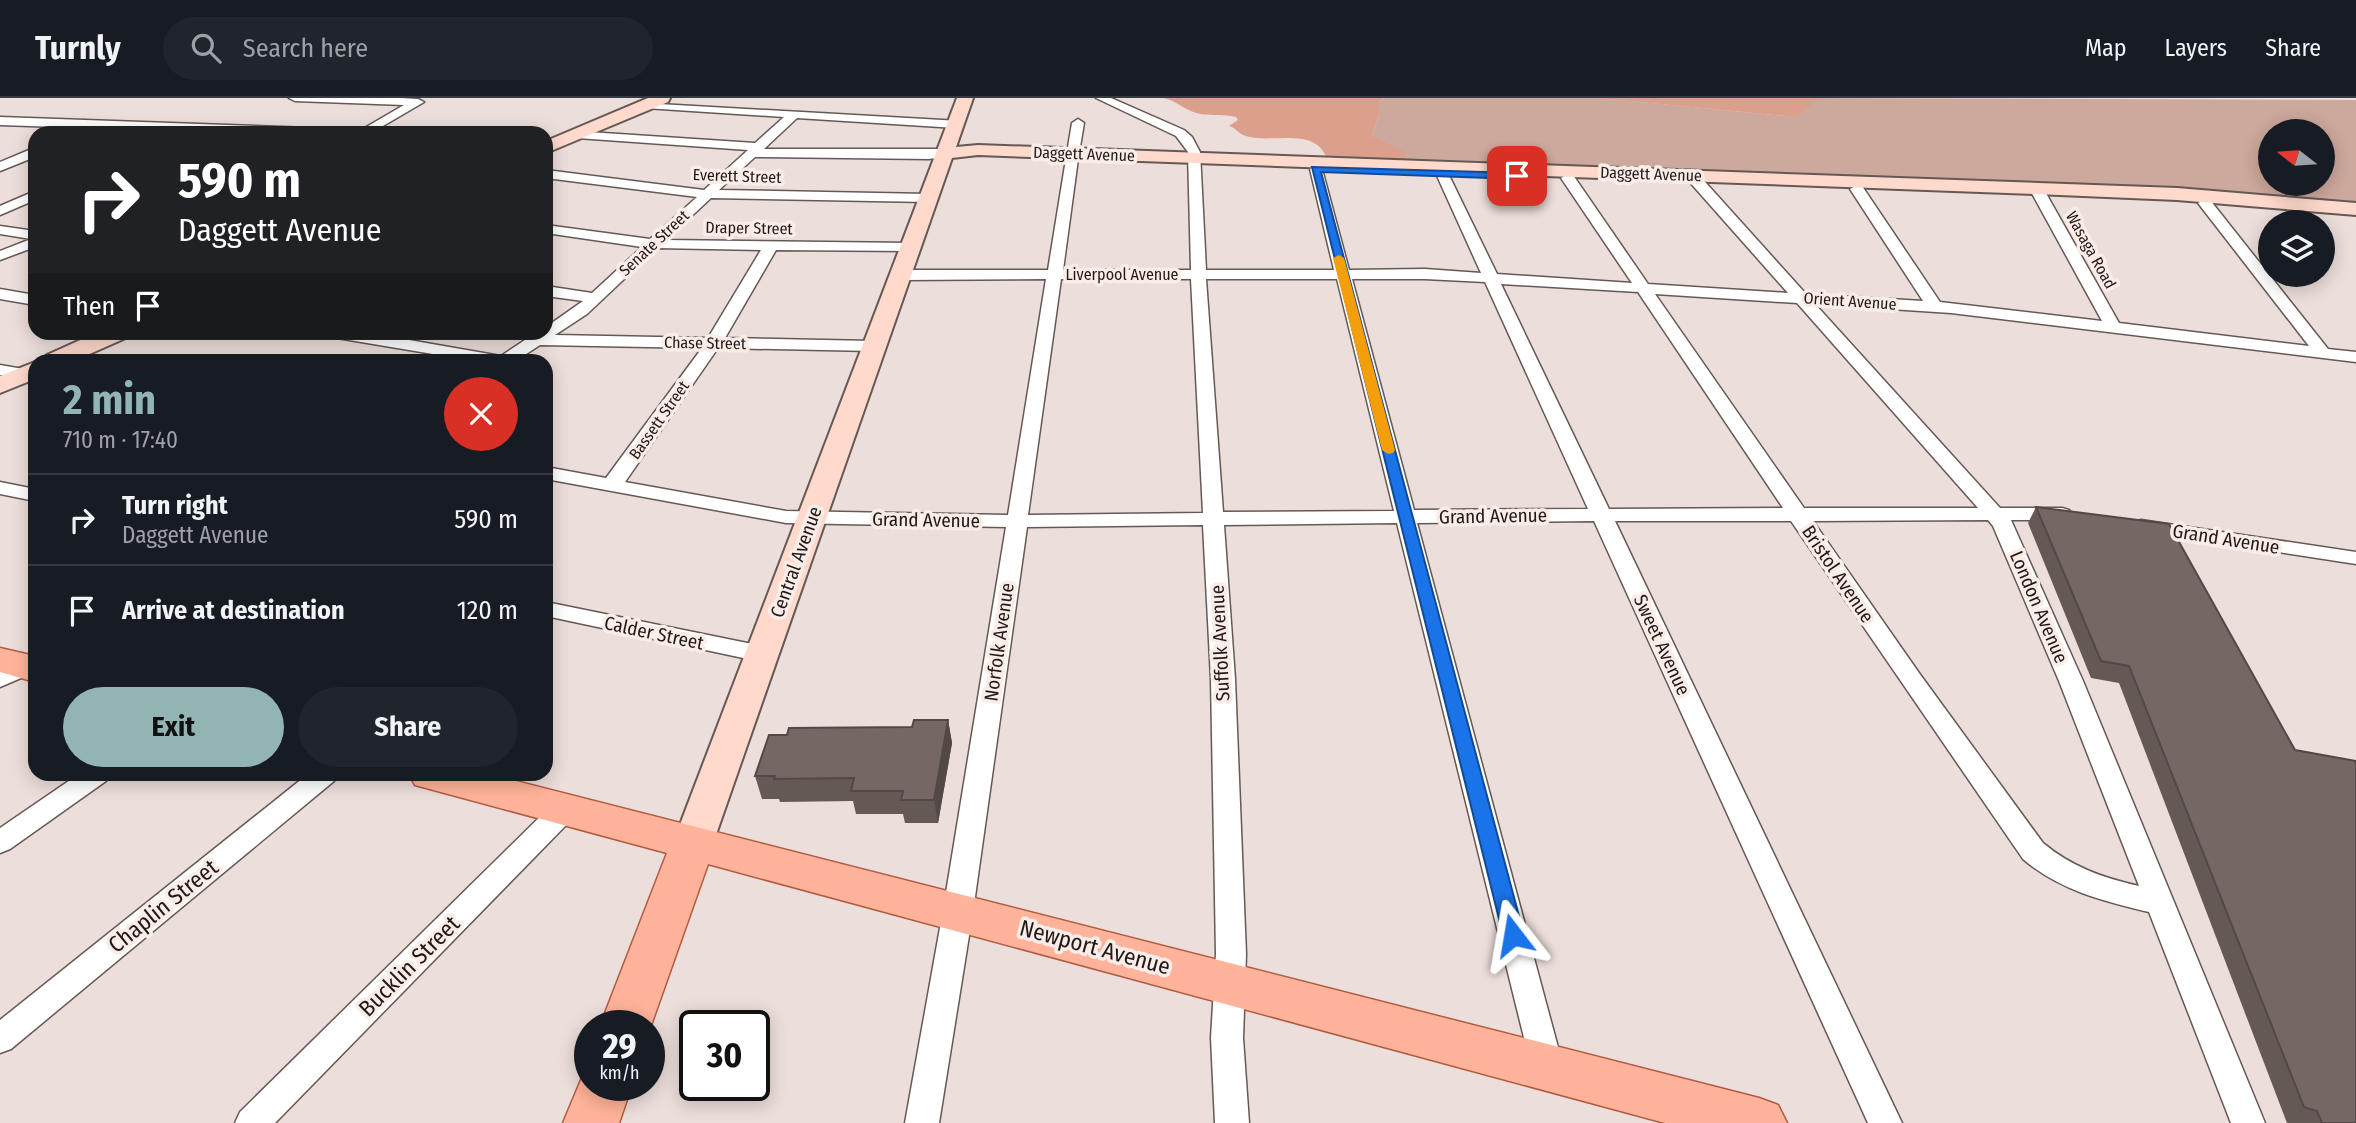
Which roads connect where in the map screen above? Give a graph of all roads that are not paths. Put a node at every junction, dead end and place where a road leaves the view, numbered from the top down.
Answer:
1 (295, 98) edge
2 (662, 98) edge
3 (1102, 98) edge
4 (421, 100) edge
5 (645, 105) junction
6 (961, 111) edge
7 (794, 114) junction
8 (0, 121) edge
9 (1078, 123) dead end
10 (141, 126) edge
11 (375, 126) edge
12 (558, 141) edge
13 (756, 150) junction
14 (0, 152) edge
15 (946, 153) junction
16 (28, 154) edge
17 (28, 156) edge
18 (1073, 156) junction
19 (1193, 161) junction
20 (0, 167) edge
21 (1316, 169) junction
22 (1440, 170) junction
23 (553, 175) edge
24 (1568, 178) junction
25 (1696, 180) junction
26 (1857, 188) junction
27 (2038, 192) junction
28 (708, 194) junction
29 (28, 198) edge
30 (928, 198) junction
31 (2205, 203) junction
32 (2356, 209) edge
33 (0, 211) edge
34 (2356, 215) edge
35 (0, 230) edge
36 (553, 230) edge
37 (28, 234) edge
38 (654, 244) junction
39 (28, 245) edge
40 (771, 245) junction
41 (911, 247) junction
42 (0, 256) edge
43 (1342, 272) junction
44 (1199, 274) junction
45 (901, 275) junction
46 (1055, 275) junction
47 (1490, 278) junction
48 (1642, 288) junction
49 (553, 292) edge
50 (0, 294) edge
51 (595, 298) junction
52 (1802, 298) junction
53 (28, 299) edge
54 (1935, 307) junction
55 (2114, 328) junction
56 (553, 329) edge
57 (102, 340) edge
58 (378, 340) edge
59 (538, 340) joint
60 (713, 344) junction
61 (873, 346) junction
62 (2323, 353) junction
63 (70, 354) edge
64 (461, 354) edge
65 (516, 354) edge
66 (2356, 357) edge
67 (24, 372) edge
68 (0, 385) edge
69 (553, 474) edge
70 (610, 485) junction
71 (0, 488) edge
72 (28, 494) edge
73 (1995, 513) junction
74 (1798, 514) junction
75 (1601, 515) junction
76 (2080, 516) edge
77 (1213, 517) junction
78 (1406, 517) junction
79 (812, 518) junction
80 (1017, 521) junction
81 (2120, 523) edge
82 (2356, 558) edge
83 (553, 610) edge
84 (762, 654) junction
85 (87, 781) edge
86 (316, 781) edge
87 (457, 781) edge
88 (565, 809) junction
89 (0, 842) edge
90 (693, 844) junction
91 (2161, 903) junction
92 (958, 911) junction
93 (1227, 982) junction
94 (632, 1010) edge
95 (0, 1040) edge
96 (1547, 1066) junction
97 (599, 1101) edge
98 (1705, 1116) edge
99 (252, 1123) edge
100 (591, 1123) edge
101 (922, 1123) edge
102 (1232, 1123) edge
103 (1759, 1123) edge
104 (1885, 1123) edge
105 (2248, 1123) edge

1 - 4 street
2 - 5 street
3 - 19 street
4 - 11 street
5 - 7 street
5 - 12 street
6 - 7 street
6 - 15 street, Central Avenue
7 - 13 street, Senate Street
8 - 10 street
9 - 18 street, Norfolk Avenue
12 - 13 street, Daggett Avenue
13 - 15 street, Daggett Avenue
13 - 28 street, Senate Street
14 - 16 street
15 - 18 street, Daggett Avenue
15 - 30 street, Central Avenue
17 - 20 street
18 - 19 street, Daggett Avenue
18 - 46 street, Norfolk Avenue
19 - 21 street, Daggett Avenue
19 - 22 street, Daggett Avenue
19 - 44 street, Suffolk Avenue
21 - 22 street, Daggett Avenue
21 - 43 street
22 - 24 street, Daggett Avenue
22 - 25 street, Daggett Avenue
22 - 47 street, Sweet Avenue
23 - 28 street, Everett Street
24 - 25 street, Daggett Avenue
24 - 48 street, Bristol Avenue
25 - 26 street, Daggett Avenue
25 - 27 street, Daggett Avenue
25 - 52 street, London Avenue
26 - 27 street, Daggett Avenue
26 - 54 street
27 - 31 street, Daggett Avenue
27 - 32 street, Daggett Avenue
27 - 55 street, Wasaga Road
28 - 30 street, Everett Street
28 - 38 street, Senate Street
29 - 33 street
30 - 41 street, Central Avenue
31 - 34 street, Daggett Avenue
31 - 62 street
35 - 37 street
36 - 38 street, Draper Street
38 - 40 street, Draper Street
38 - 51 street, Senate Street
39 - 42 street
40 - 41 street, Draper Street
40 - 60 street, Bassett Street
41 - 45 street, Central Avenue
43 - 44 street, Liverpool Avenue
43 - 47 street, Orient Avenue
43 - 78 street
44 - 46 street, Liverpool Avenue
44 - 77 street, Suffolk Avenue
45 - 46 street, Liverpool Avenue
45 - 61 street, Central Avenue
46 - 80 street, Norfolk Avenue
47 - 48 street, Orient Avenue
47 - 75 street, Sweet Avenue
48 - 52 street, Orient Avenue
48 - 74 street, Bristol Avenue
49 - 51 street
50 - 53 street
51 - 56 street, Senate Street
52 - 54 street, Orient Avenue
52 - 73 street, London Avenue
54 - 55 street, Orient Avenue
55 - 62 street, Orient Avenue
57 - 63 street
58 - 64 street
59 - 60 street, Chase Street
59 - 65 street, Senate Street
60 - 61 street, Chase Street
60 - 70 street, Bassett Street
61 - 79 street, Central Avenue
62 - 66 street, Orient Avenue
67 - 68 street
69 - 70 street, Grand Avenue
70 - 79 street, Grand Avenue
71 - 72 street
73 - 74 street, Grand Avenue
73 - 76 street, Grand Avenue
73 - 91 street, London Avenue
74 - 75 street, Grand Avenue
74 - 91 street, Bristol Avenue
75 - 78 street, Grand Avenue
75 - 104 street, Sweet Avenue
77 - 78 street, Grand Avenue
77 - 80 street, Grand Avenue
77 - 93 street, Suffolk Avenue
78 - 96 street
79 - 80 street, Grand Avenue
79 - 84 street, Central Avenue
80 - 92 street, Norfolk Avenue
81 - 82 street, Grand Avenue
83 - 84 street, Calder Street
84 - 90 street, Central Avenue
85 - 89 street
86 - 95 street, Chaplin Street
87 - 88 main road, Newport Avenue
88 - 90 main road, Newport Avenue
88 - 99 street, Bucklin Street
90 - 92 main road, Newport Avenue
90 - 94 main road, Central Avenue
91 - 105 street, London Avenue
92 - 93 main road, Newport Avenue
92 - 101 street, Norfolk Avenue
93 - 96 main road, Newport Avenue
93 - 102 street, Suffolk Avenue
96 - 98 main road, Newport Avenue
97 - 100 main road
98 - 103 main road, Newport Avenue

